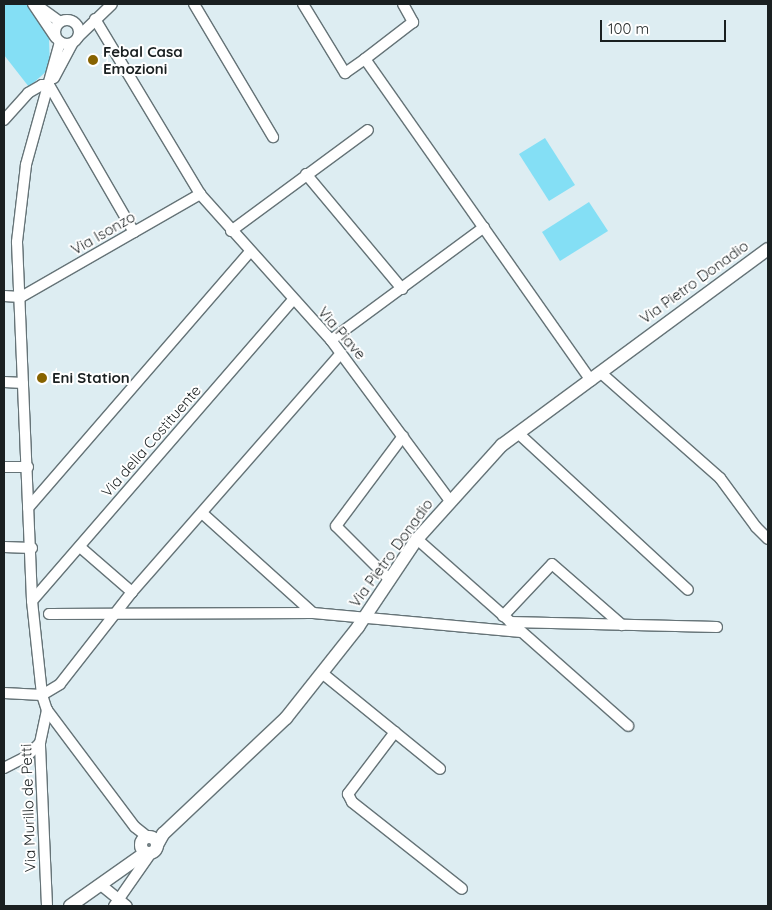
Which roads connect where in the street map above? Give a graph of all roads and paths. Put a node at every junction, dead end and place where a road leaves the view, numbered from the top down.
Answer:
1 (34, 4) edge
2 (112, 4) edge
3 (194, 4) edge
4 (303, 4) edge
5 (403, 4) edge
6 (95, 19) junction
7 (65, 21) junction
8 (57, 39) junction
9 (75, 40) junction
10 (365, 59) junction
11 (49, 85) junction
12 (5, 115) edge
13 (368, 130) dead end
14 (273, 137) dead end
15 (306, 174) junction
16 (200, 194) junction
17 (484, 227) junction
18 (232, 231) junction
19 (134, 232) junction
20 (768, 249) edge
21 (250, 252) junction
22 (402, 289) junction
23 (4, 296) edge
24 (21, 297) junction
25 (293, 300) junction
26 (331, 340) junction
27 (341, 353) junction
28 (601, 373) junction
29 (591, 381) junction
30 (4, 382) edge
31 (23, 383) junction
32 (518, 433) junction
33 (403, 436) junction
34 (4, 467) edge
35 (28, 467) junction
36 (450, 501) junction
37 (28, 508) junction
38 (202, 514) junction
39 (418, 539) junction
40 (768, 539) edge
41 (4, 547) edge
42 (80, 547) junction
43 (32, 548) junction
44 (390, 580) junction
45 (688, 590) dead end
46 (132, 592) junction
47 (32, 601) junction
48 (313, 613) junction
49 (49, 614) dead end
50 (116, 614) junction
51 (366, 616) junction
52 (507, 619) junction
53 (622, 625) junction
54 (717, 627) dead end
55 (521, 632) junction
56 (322, 674) junction
57 (4, 693) edge
58 (42, 695) junction
59 (47, 710) junction
60 (628, 726) dead end
61 (395, 732) junction
62 (40, 743) junction
63 (4, 768) edge
64 (440, 769) dead end
65 (148, 845) junction
66 (101, 885) junction
67 (462, 889) dead end
68 (116, 903) edge
69 (47, 906) edge
70 (70, 906) edge
71 (127, 906) edge

1 - 7 street
1 - 8 street
2 - 6 street
3 - 14 street
4 - 10 street
5 - 10 street
6 - 7 street
6 - 9 street
6 - 16 street, Via Piave
7 - 8 street
7 - 9 street
8 - 9 street
8 - 11 street
9 - 11 street
10 - 17 street
11 - 12 street
11 - 19 street
11 - 24 street
13 - 15 street
15 - 18 street
15 - 22 street
16 - 18 street, Via Piave
16 - 19 street, Via Isonzo
17 - 22 street
17 - 29 street
18 - 21 street, Via Piave
19 - 24 street, Via Isonzo
20 - 28 main road, Via Pietro Donadio
21 - 25 street, Via Piave
21 - 37 street
22 - 26 street
23 - 24 street
24 - 31 street
25 - 26 street, Via Piave
25 - 42 street, Via della Costituente
26 - 27 street, Via Piave
27 - 33 street, Via Piave
27 - 38 street
28 - 29 main road, Via Pietro Donadio
28 - 40 street
29 - 32 main road, Via Pietro Donadio
30 - 31 street
31 - 35 street
32 - 36 main road, Via Pietro Donadio
32 - 45 street
33 - 36 street, Via Piave
33 - 44 street
34 - 35 street
35 - 37 street
36 - 39 main road, Via Pietro Donadio
37 - 43 street
38 - 46 street
38 - 48 street
39 - 44 main road, Via Pietro Donadio
39 - 52 street
41 - 43 street
42 - 46 street
42 - 47 street, Via della Costituente
43 - 47 street
44 - 51 main road, Via Pietro Donadio
46 - 50 street
47 - 58 street
48 - 50 street
48 - 51 street
49 - 50 street
50 - 58 street
51 - 55 street
51 - 56 main road, Via Pietro Donadio
52 - 53 street
52 - 53 street
52 - 55 street
53 - 54 street
55 - 60 street
56 - 61 street
56 - 65 main road, Via Pietro Donadio
57 - 58 street
58 - 59 street
59 - 62 street, Via Murillo de Petti
59 - 65 street
61 - 64 street
61 - 67 street
62 - 63 street
62 - 69 street, Via Murillo de Petti
65 - 66 main road, Via Pietro Donadio
65 - 68 street
66 - 68 street
66 - 70 main road, Via Pietro Donadio
68 - 71 street

